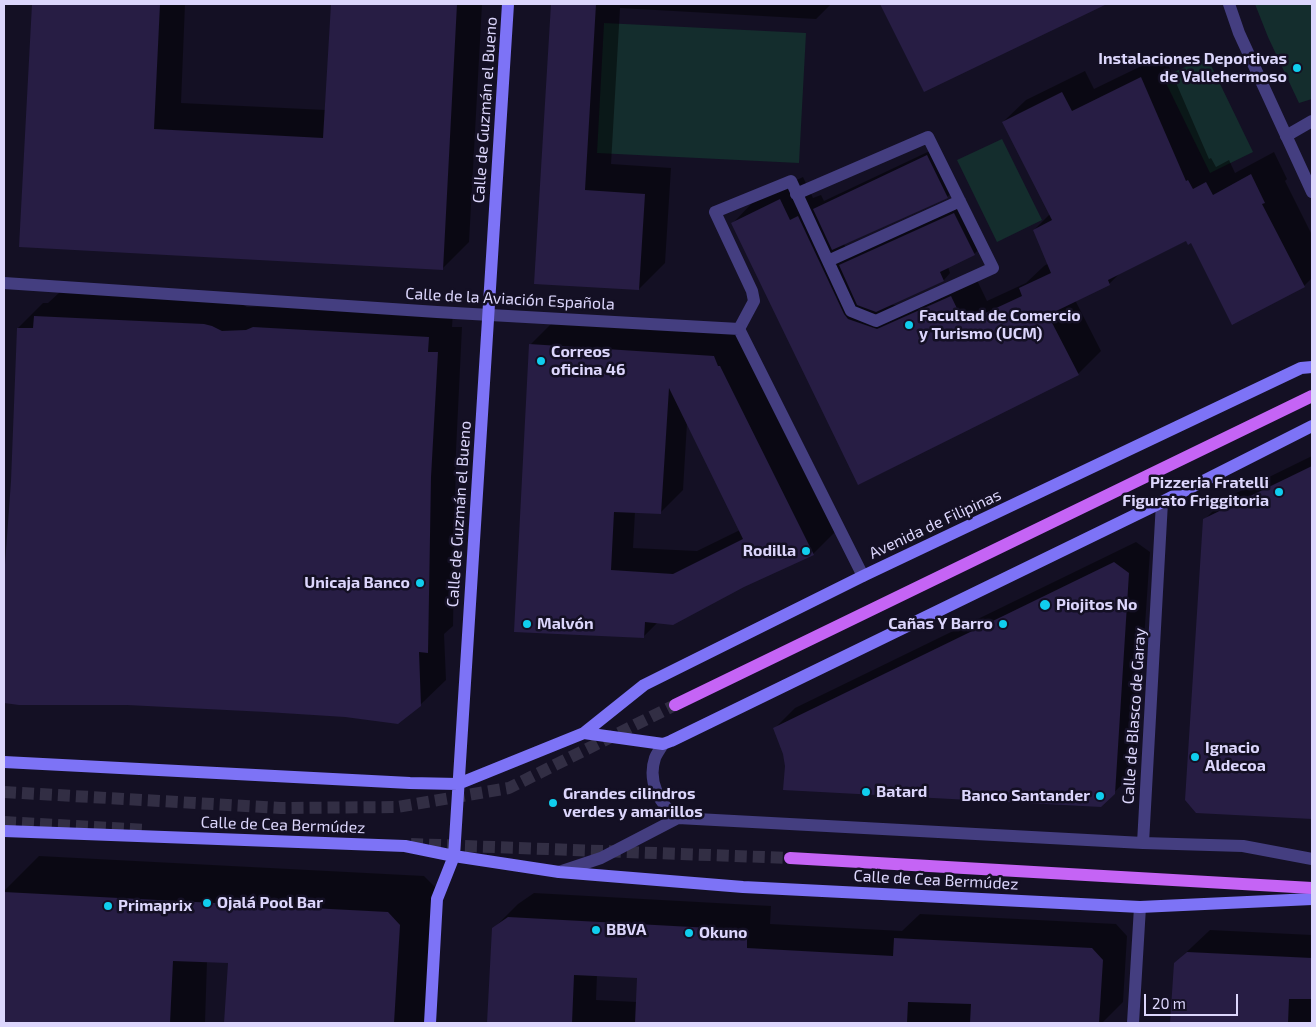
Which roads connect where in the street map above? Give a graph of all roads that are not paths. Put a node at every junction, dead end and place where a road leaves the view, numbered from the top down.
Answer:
1 (508, 4) edge
2 (1228, 4) edge
3 (1312, 121) edge
4 (1286, 136) junction
5 (1312, 192) edge
6 (796, 194) junction
7 (960, 201) junction
8 (828, 261) junction
9 (4, 283) edge
10 (488, 315) junction
11 (740, 329) junction
12 (1312, 367) edge
13 (1312, 396) edge
14 (1312, 426) edge
15 (1162, 502) junction
16 (863, 576) junction
17 (674, 705) tunnel mouth
18 (584, 733) junction
19 (663, 744) junction
20 (4, 762) edge
21 (458, 784) junction
22 (678, 818) junction
23 (4, 830) edge
24 (1143, 843) junction
25 (454, 856) junction
26 (790, 858) tunnel mouth
27 (1312, 858) edge
28 (559, 872) junction
29 (1312, 888) edge
30 (1312, 899) edge
31 (1140, 907) junction
32 (430, 1023) edge
33 (1133, 1023) edge

1 - 10 street, Calle de Guzmán el Bueno
2 - 4 street
3 - 4 street
4 - 5 street
6 - 7 street
6 - 8 street
6 - 11 street
7 - 8 street
7 - 8 street
9 - 10 street, Calle de la Aviación Española
10 - 11 street, Calle de la Aviación Española
10 - 21 street, Calle de Guzmán el Bueno
11 - 16 street
12 - 16 street, Avenida de Filipinas
13 - 17 main road
14 - 15 street
15 - 19 street
15 - 24 street, Calle de Blasco de Garay
16 - 18 street, Avenida de Filipinas
18 - 19 street, Avenida de Filipinas
18 - 21 street, Avenida de Filipinas
19 - 22 street
20 - 21 street
21 - 25 street, Calle de Guzmán el Bueno
22 - 24 street
22 - 28 street, Calle de Cea Bermúdez
23 - 25 street, Calle de Cea Bermúdez
24 - 27 street
25 - 28 street, Calle de Cea Bermúdez
25 - 32 street, Calle de Guzmán el Bueno
26 - 29 main road, Calle de Cea Bermúdez
28 - 31 street, Calle de Cea Bermúdez
30 - 31 street, Calle de Cea Bermúdez
31 - 33 street

